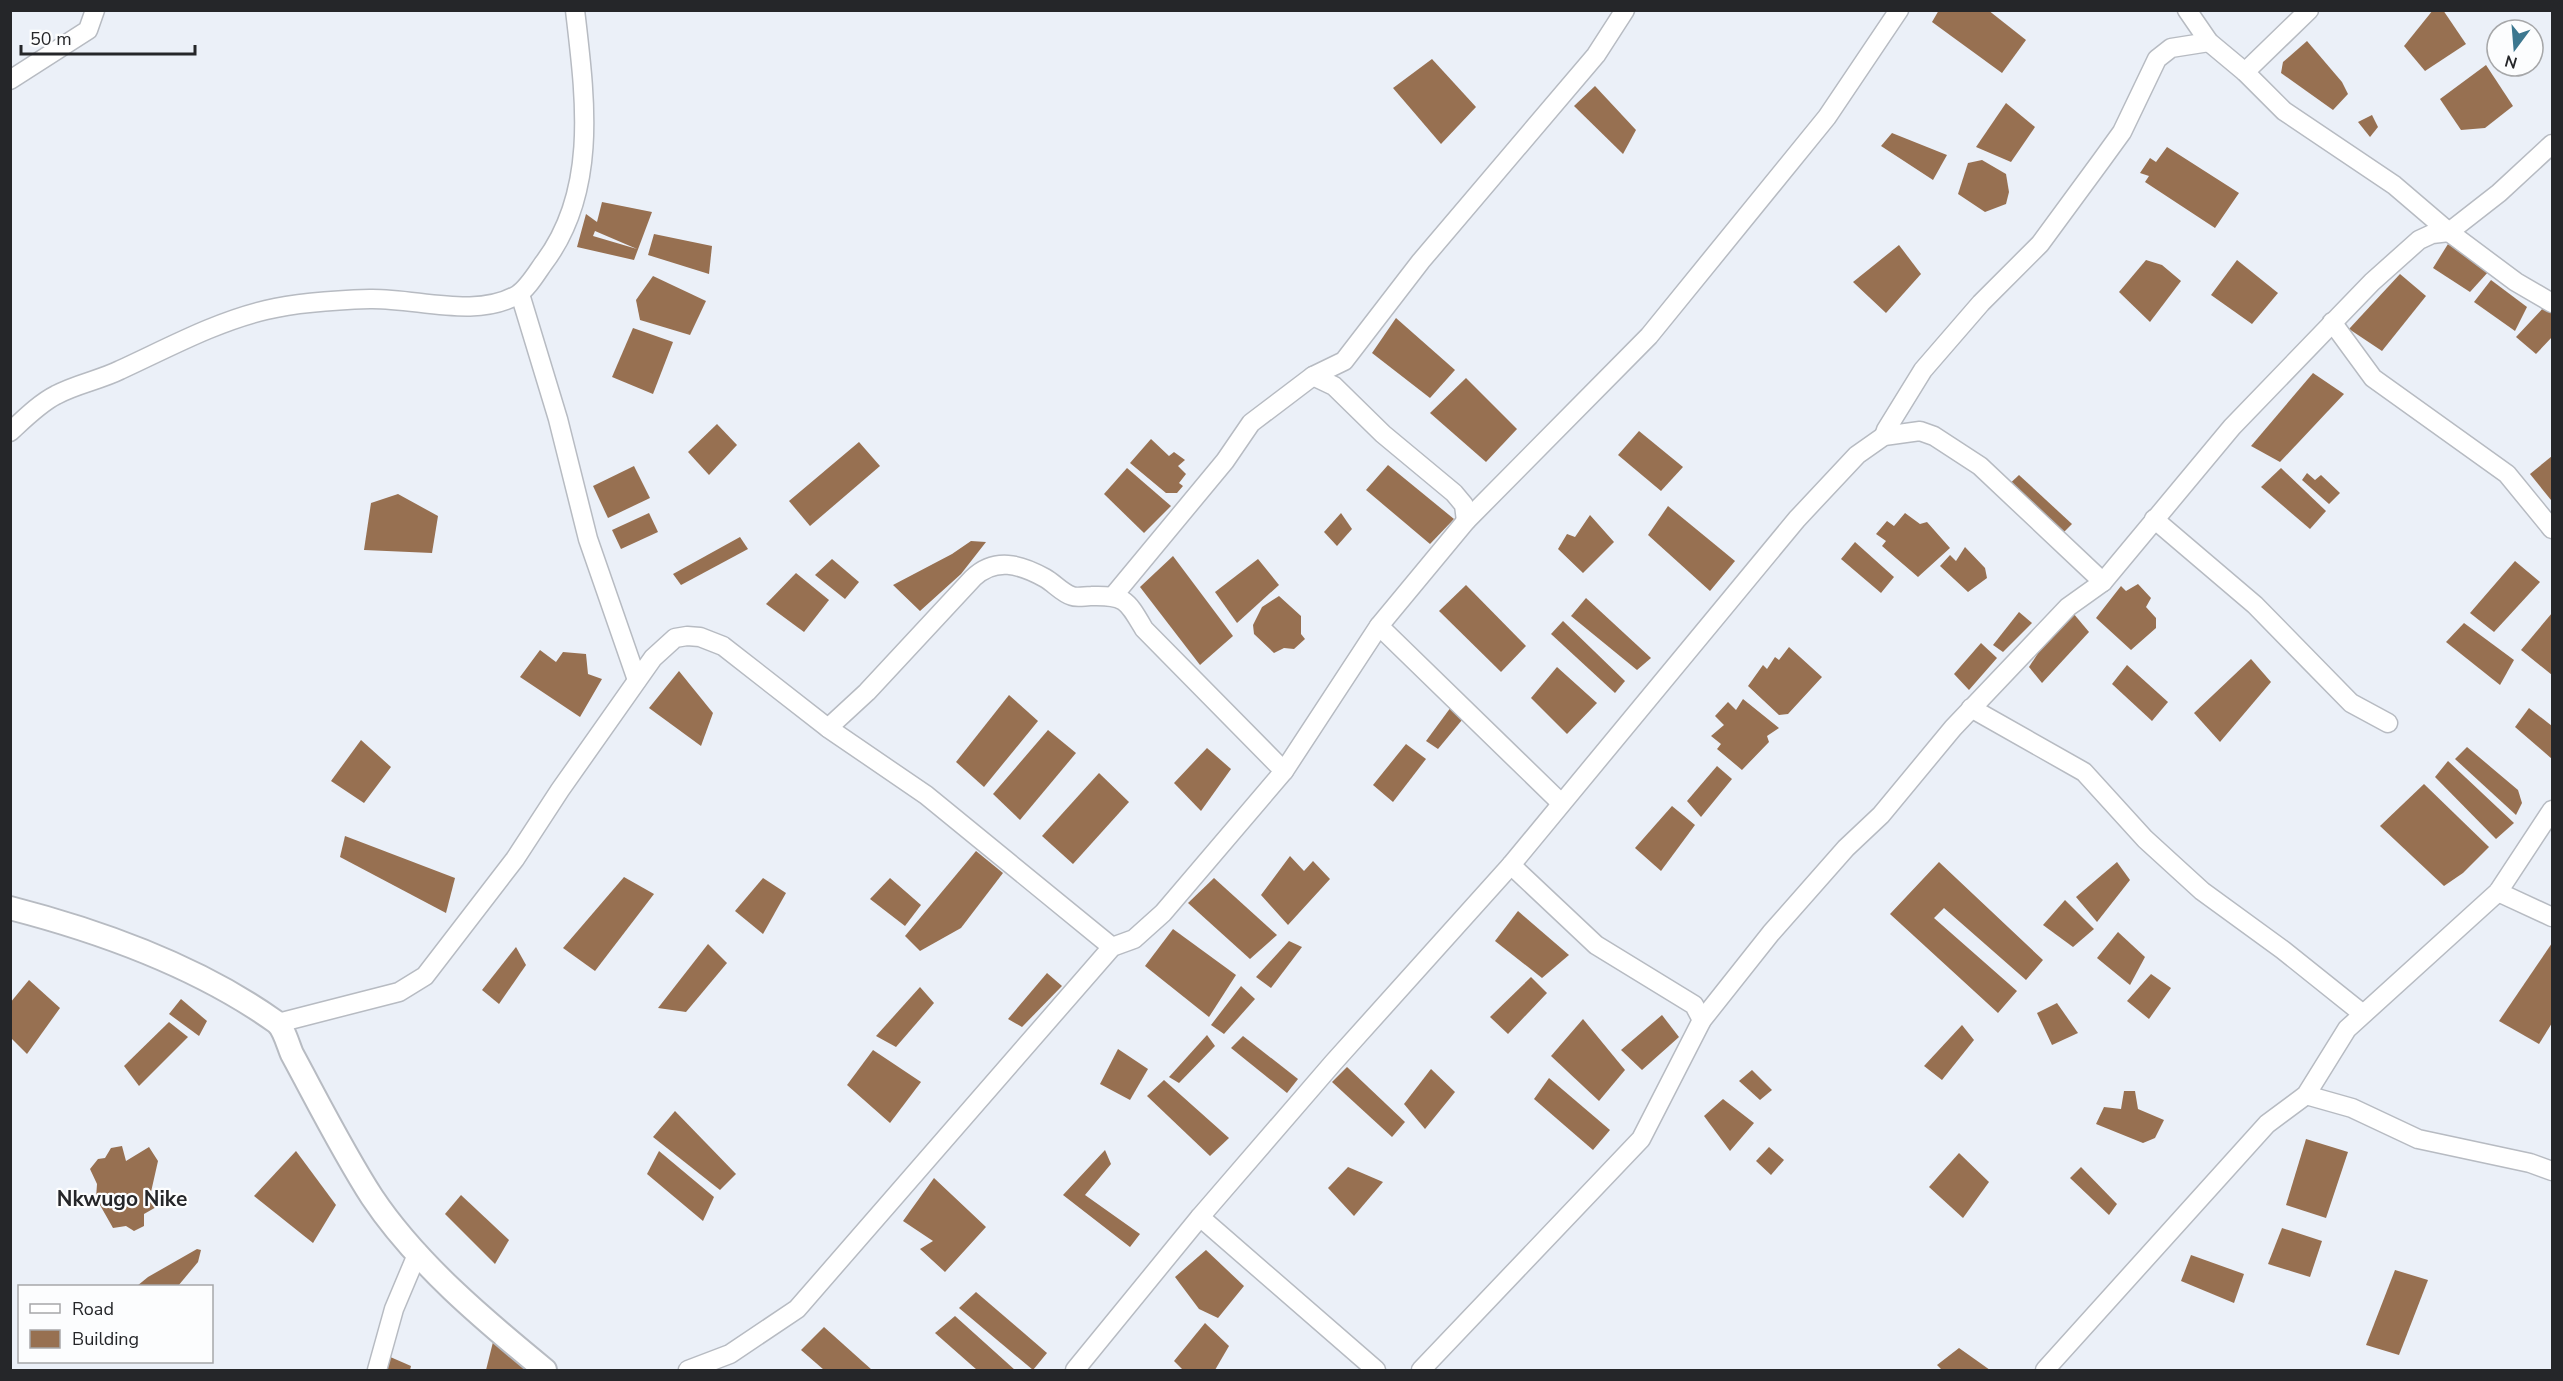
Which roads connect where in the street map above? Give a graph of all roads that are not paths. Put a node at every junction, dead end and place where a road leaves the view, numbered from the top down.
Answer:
1 (95, 10) edge
2 (575, 10) edge
3 (1625, 10) edge
4 (1899, 10) edge
5 (2187, 10) edge
6 (2309, 10) edge
7 (2209, 42) junction
8 (2245, 72) junction
9 (10, 80) edge
10 (2553, 144) edge
11 (2449, 232) junction
12 (520, 294) junction
13 (2553, 303) edge
14 (2332, 322) junction
15 (1313, 376) junction
16 (10, 432) edge
17 (1884, 436) junction
18 (2154, 519) junction
19 (1466, 520) junction
20 (2553, 529) edge
21 (2103, 582) junction
22 (1114, 595) junction
23 (1379, 626) junction
24 (637, 680) junction
25 (1971, 708) junction
26 (2388, 723) dead end
27 (828, 728) junction
28 (1284, 771) junction
29 (1561, 803) junction
30 (2553, 810) edge
31 (1511, 866) junction
32 (2498, 892) junction
33 (10, 908) edge
34 (2553, 917) edge
35 (1112, 947) junction
36 (2363, 1014) junction
37 (1702, 1020) junction
38 (278, 1023) junction
39 (2306, 1095) junction
40 (2553, 1171) edge
41 (1200, 1217) junction
42 (418, 1252) junction
43 (377, 1371) edge
44 (545, 1371) edge
45 (688, 1371) edge
46 (1075, 1371) edge
47 (1376, 1371) edge
48 (1421, 1371) edge
49 (2045, 1371) edge

1 - 9 street
2 - 12 street
3 - 15 street
4 - 19 street
5 - 7 street
6 - 8 street
7 - 8 street
7 - 17 street
8 - 11 street
10 - 11 street
11 - 13 street
11 - 14 street
12 - 16 street
12 - 24 street
14 - 18 street
14 - 20 street
15 - 19 street
15 - 22 street
17 - 21 street
17 - 29 street
18 - 21 street
18 - 26 street
19 - 23 street
21 - 25 street
22 - 27 street
22 - 28 street
23 - 28 street
23 - 29 street
24 - 27 street
24 - 38 street
25 - 36 street
25 - 37 street
27 - 35 street
28 - 35 street
29 - 31 street
30 - 32 street
31 - 37 street
31 - 41 street
32 - 34 street
32 - 36 street
33 - 38 street
35 - 45 street
36 - 39 street
37 - 48 street
38 - 42 street
39 - 40 street
39 - 49 street
41 - 46 street
41 - 47 street
42 - 43 street
42 - 44 street

